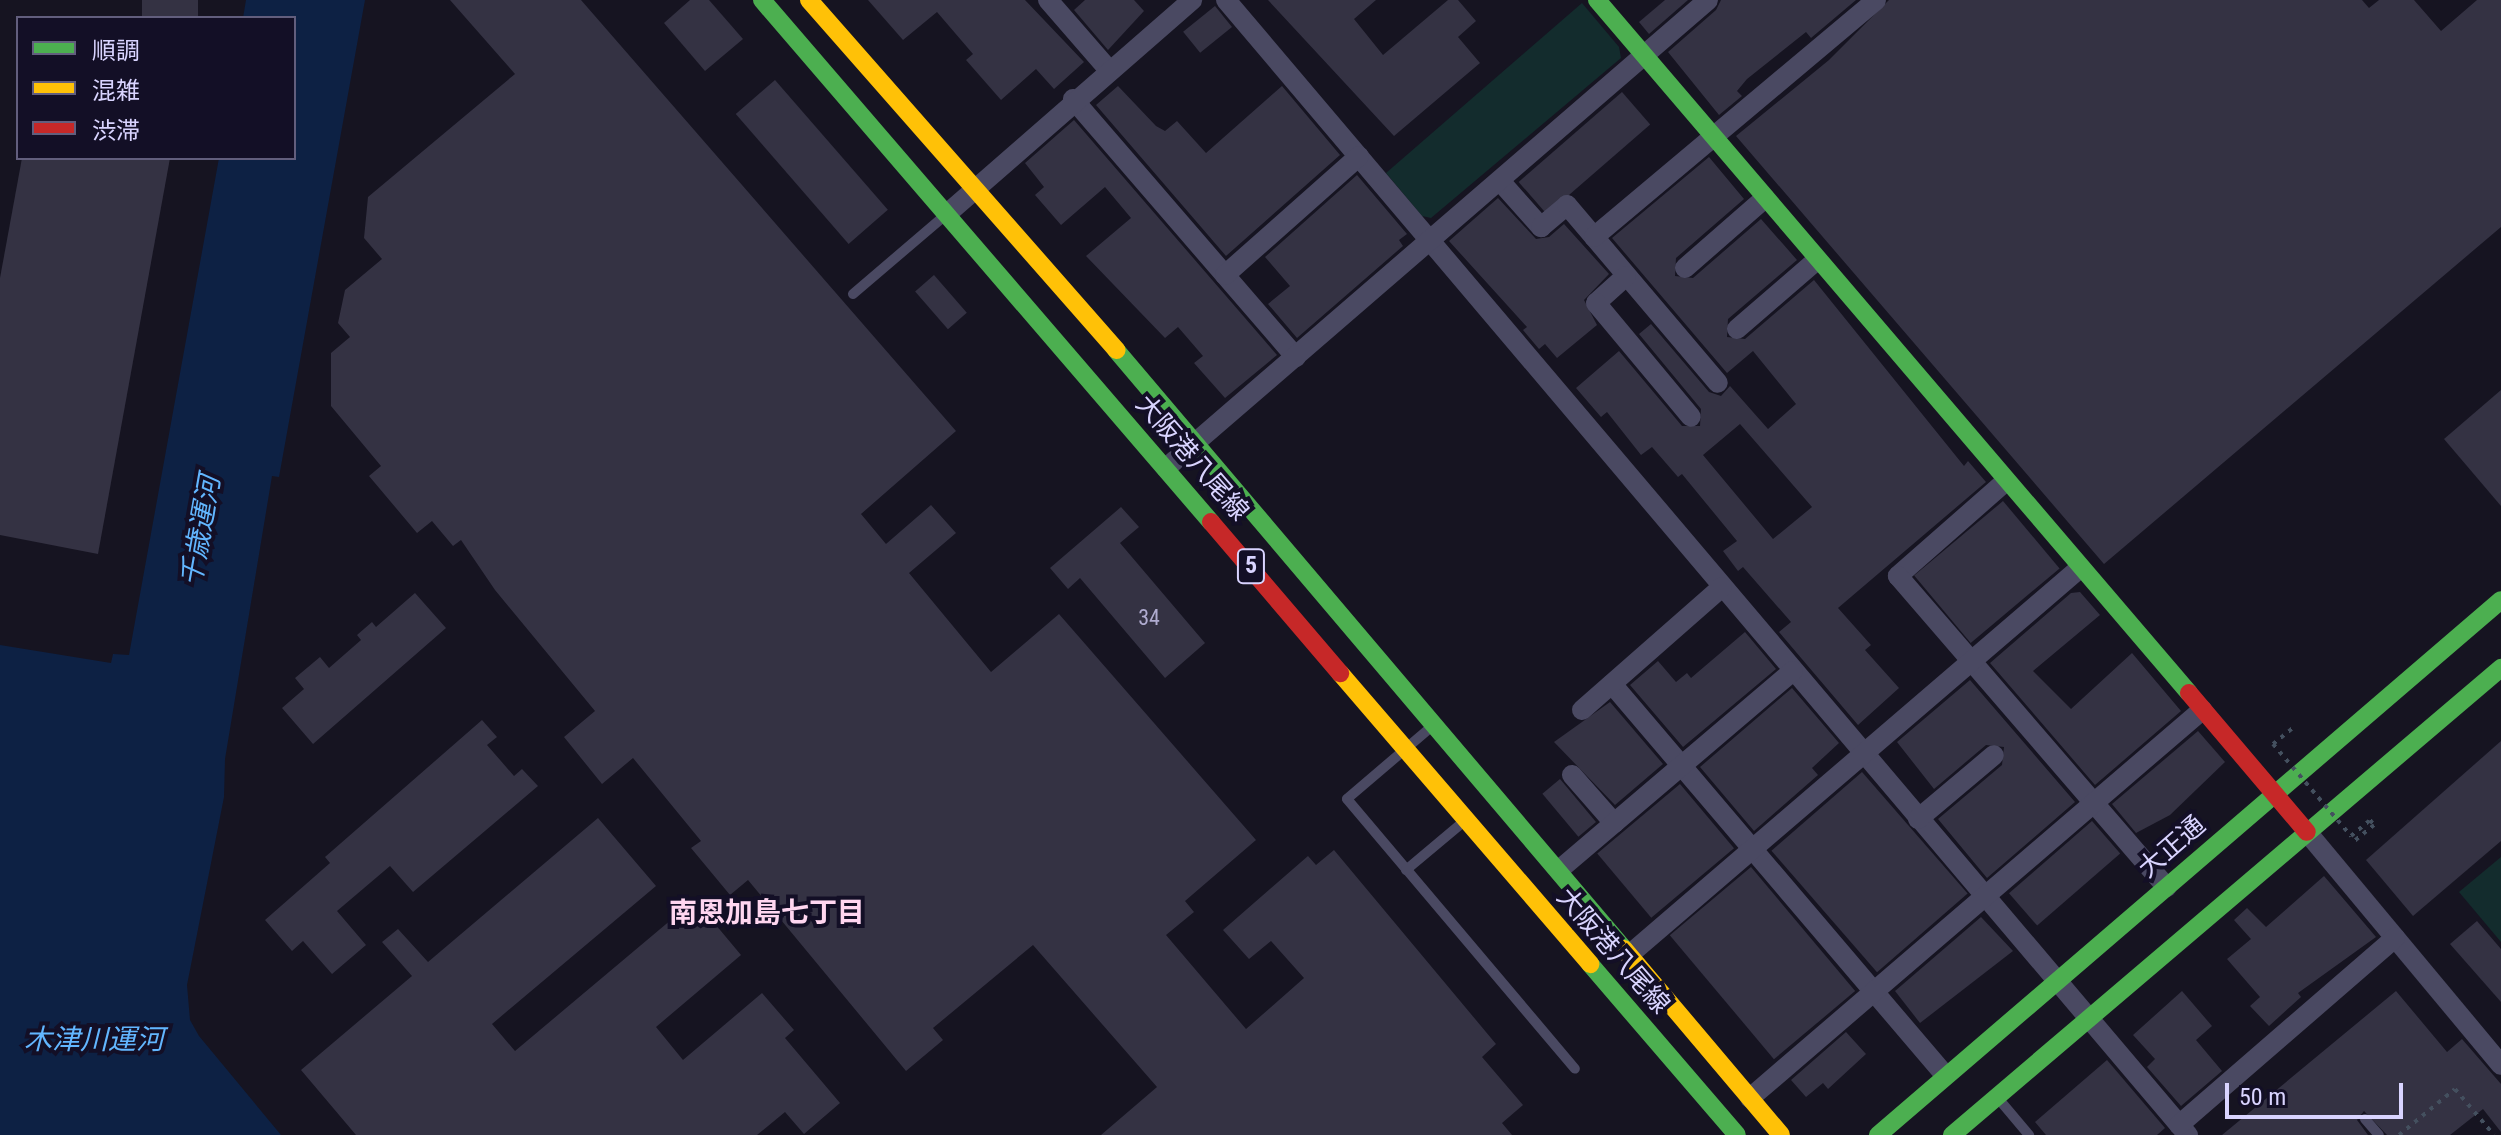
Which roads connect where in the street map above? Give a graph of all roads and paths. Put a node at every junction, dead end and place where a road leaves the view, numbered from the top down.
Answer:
1 (762, 0) edge
2 (809, 0) edge
3 (1048, 0) edge
4 (1192, 0) edge
5 (1226, 0) edge
6 (1597, 0) edge
7 (1708, 0) edge
8 (1876, 0) edge
9 (1644, 55) junction
10 (1108, 69) junction
11 (1073, 99) junction
12 (1714, 139) junction
13 (1359, 156) junction
14 (1500, 181) junction
15 (975, 189) junction
16 (1765, 198) junction
17 (948, 213) junction
18 (1594, 237) junction
19 (1431, 242) junction
20 (1817, 260) junction
21 (1685, 268) dead end
22 (1225, 275) junction
23 (1626, 276) junction
24 (853, 294) dead end
25 (1737, 329) dead end
26 (1296, 357) junction
27 (1718, 383) dead end
28 (1691, 417) dead end
29 (1196, 442) junction
30 (1166, 468) junction
31 (2006, 481) junction
32 (2080, 568) junction
33 (1722, 587) junction
34 (2501, 600) edge
35 (1969, 661) junction
36 (2501, 668) edge
37 (1793, 671) junction
38 (1612, 684) junction
39 (1582, 710) dead end
40 (2202, 710) junction
41 (1435, 724) junction
42 (2294, 727) dead end
43 (1406, 748) junction
44 (1862, 752) junction
45 (1994, 755) dead end
46 (1683, 764) junction
47 (1572, 775) dead end
48 (2273, 793) junction
49 (2092, 804) junction
50 (1466, 819) junction
51 (1918, 819) junction
52 (1614, 823) junction
53 (2307, 832) junction
54 (2352, 843) dead end
55 (1753, 846) junction
56 (1406, 870) junction
57 (1559, 870) junction
58 (2166, 887) junction
59 (1984, 897) junction
60 (2395, 938) junction
61 (1629, 955) junction
62 (2056, 982) junction
63 (1875, 987) junction
64 (2089, 1020) junction
65 (2501, 1065) edge
66 (1575, 1069) dead end
67 (1944, 1074) junction
68 (1997, 1097) junction
69 (1750, 1098) junction
70 (2365, 1119) dead end
71 (2183, 1130) edge
72 (1737, 1135) edge
73 (1781, 1135) edge
74 (1878, 1135) edge
75 (1952, 1135) edge
76 (2029, 1135) edge
77 (2379, 1135) edge
78 (2399, 1135) edge
79 (2494, 1135) edge

1 - 17 main road, 大阪港八尾線 / 5
2 - 15 main road, 大阪港八尾線 / 5
3 - 10 street
4 - 10 street
5 - 13 street
6 - 9 main road
7 - 9 street
8 - 12 street
9 - 12 main road
9 - 14 street
10 - 11 street
11 - 15 street
11 - 22 street
12 - 16 main road
12 - 18 street
13 - 19 street
13 - 22 street
14 - 18 street
14 - 19 street
15 - 17 street
15 - 29 main road, 大阪港八尾線 / 5
16 - 20 main road
16 - 21 street
17 - 24 lane
17 - 30 main road, 大阪港八尾線 / 5
18 - 23 street
19 - 26 street
19 - 33 street
20 - 25 street
20 - 31 main road
22 - 26 street
23 - 27 street
23 - 28 street
26 - 29 street
29 - 30 street
29 - 41 main road, 大阪港八尾線 / 5
30 - 43 main road, 大阪港八尾線 / 5
31 - 32 main road
31 - 35 street
32 - 35 street
32 - 40 main road
33 - 37 street
33 - 38 street
34 - 48 main road, 大正通
35 - 44 street
35 - 49 street
36 - 53 main road
37 - 44 street
37 - 46 street
38 - 39 street
38 - 46 street
40 - 48 main road
40 - 49 street
41 - 43 lane
41 - 57 main road, 大阪港八尾線 / 5
42 - 54 path, bridge
43 - 50 main road, 大阪港八尾線 / 5
43 - 56 lane
44 - 51 street
44 - 55 street
45 - 51 street
46 - 52 street
46 - 55 street
47 - 52 street
48 - 53 main road
48 - 58 main road, 大正通
49 - 58 street
49 - 59 street
50 - 56 lane
50 - 72 main road, 大阪港八尾線 / 5
51 - 59 street
52 - 57 street
53 - 60 street
53 - 64 main road
55 - 61 street
55 - 63 street
56 - 66 lane
57 - 61 main road, 大阪港八尾線 / 5
58 - 62 main road, 大正通
59 - 62 street
59 - 63 street
60 - 65 street
60 - 71 street
61 - 69 main road, 大阪港八尾線 / 5
62 - 64 street
62 - 67 main road, 大正通
63 - 67 street
63 - 69 street
64 - 68 main road
64 - 71 street
67 - 74 main road, 大正通
68 - 75 main road
68 - 76 lane
69 - 73 main road, 大阪港八尾線 / 5
70 - 77 lane
78 - 79 path

